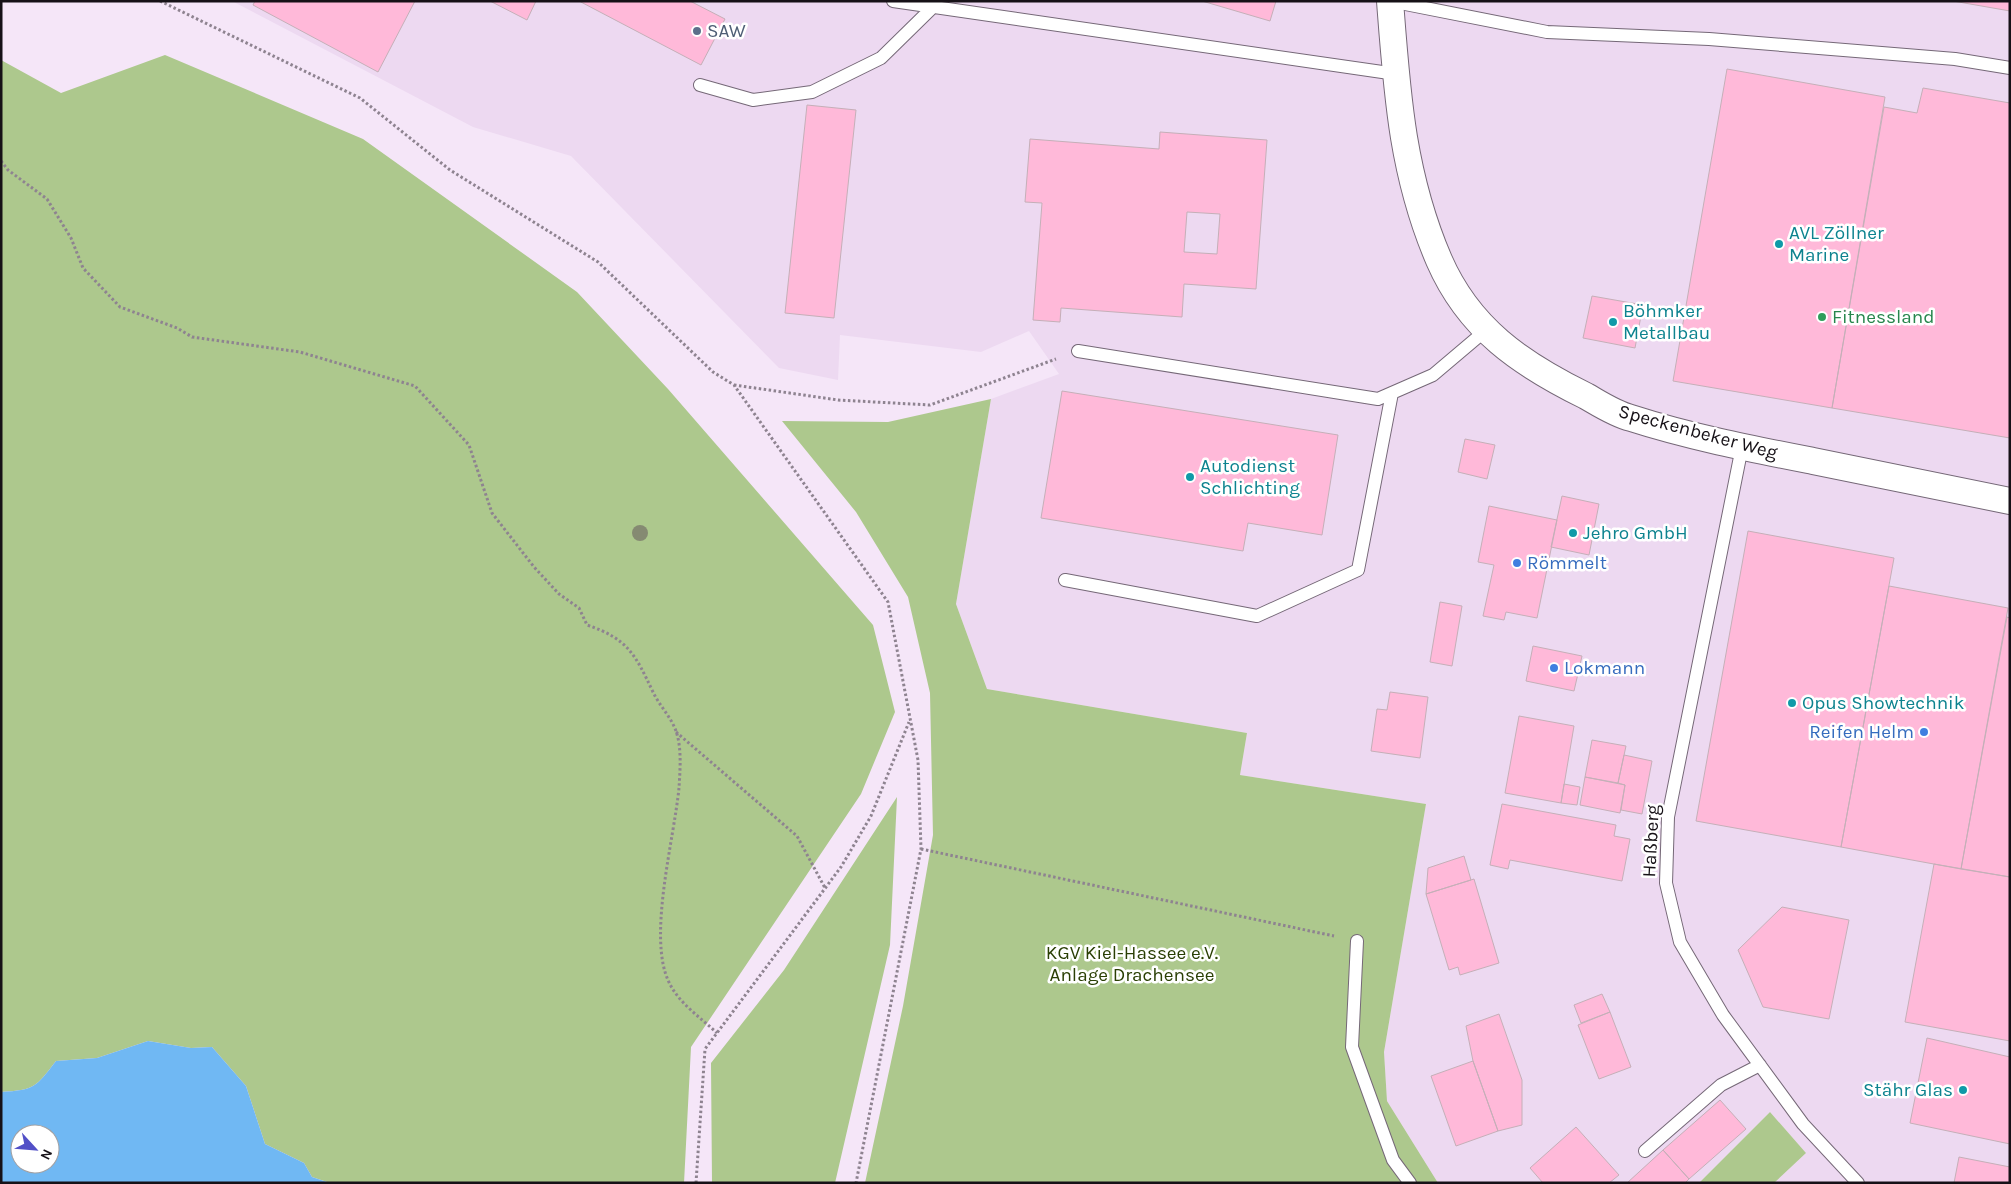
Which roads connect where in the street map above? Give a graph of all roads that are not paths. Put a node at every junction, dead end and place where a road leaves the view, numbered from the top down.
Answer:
1 (892, 1) edge
2 (1390, 1) edge
3 (933, 7) junction
4 (2010, 68) edge
5 (1396, 74) junction
6 (700, 86) dead end
7 (1485, 331) junction
8 (1078, 351) road end
9 (1392, 392) junction
10 (1742, 447) junction
11 (2010, 501) edge
12 (1065, 580) dead end
13 (1357, 941) road end
14 (1760, 1065) junction
15 (1645, 1151) dead end
16 (1410, 1183) edge
17 (1858, 1183) edge

1 - 3 lane
2 - 4 lane
2 - 5 street, Speckenbeker Weg
3 - 5 lane
3 - 6 lane
5 - 7 street, Speckenbeker Weg
7 - 9 lane
7 - 10 street, Speckenbeker Weg
8 - 9 lane
9 - 12 lane
10 - 11 street, Speckenbeker Weg
10 - 14 lane, Haßberg
13 - 16 lane
14 - 15 lane
14 - 17 lane, Haßberg

